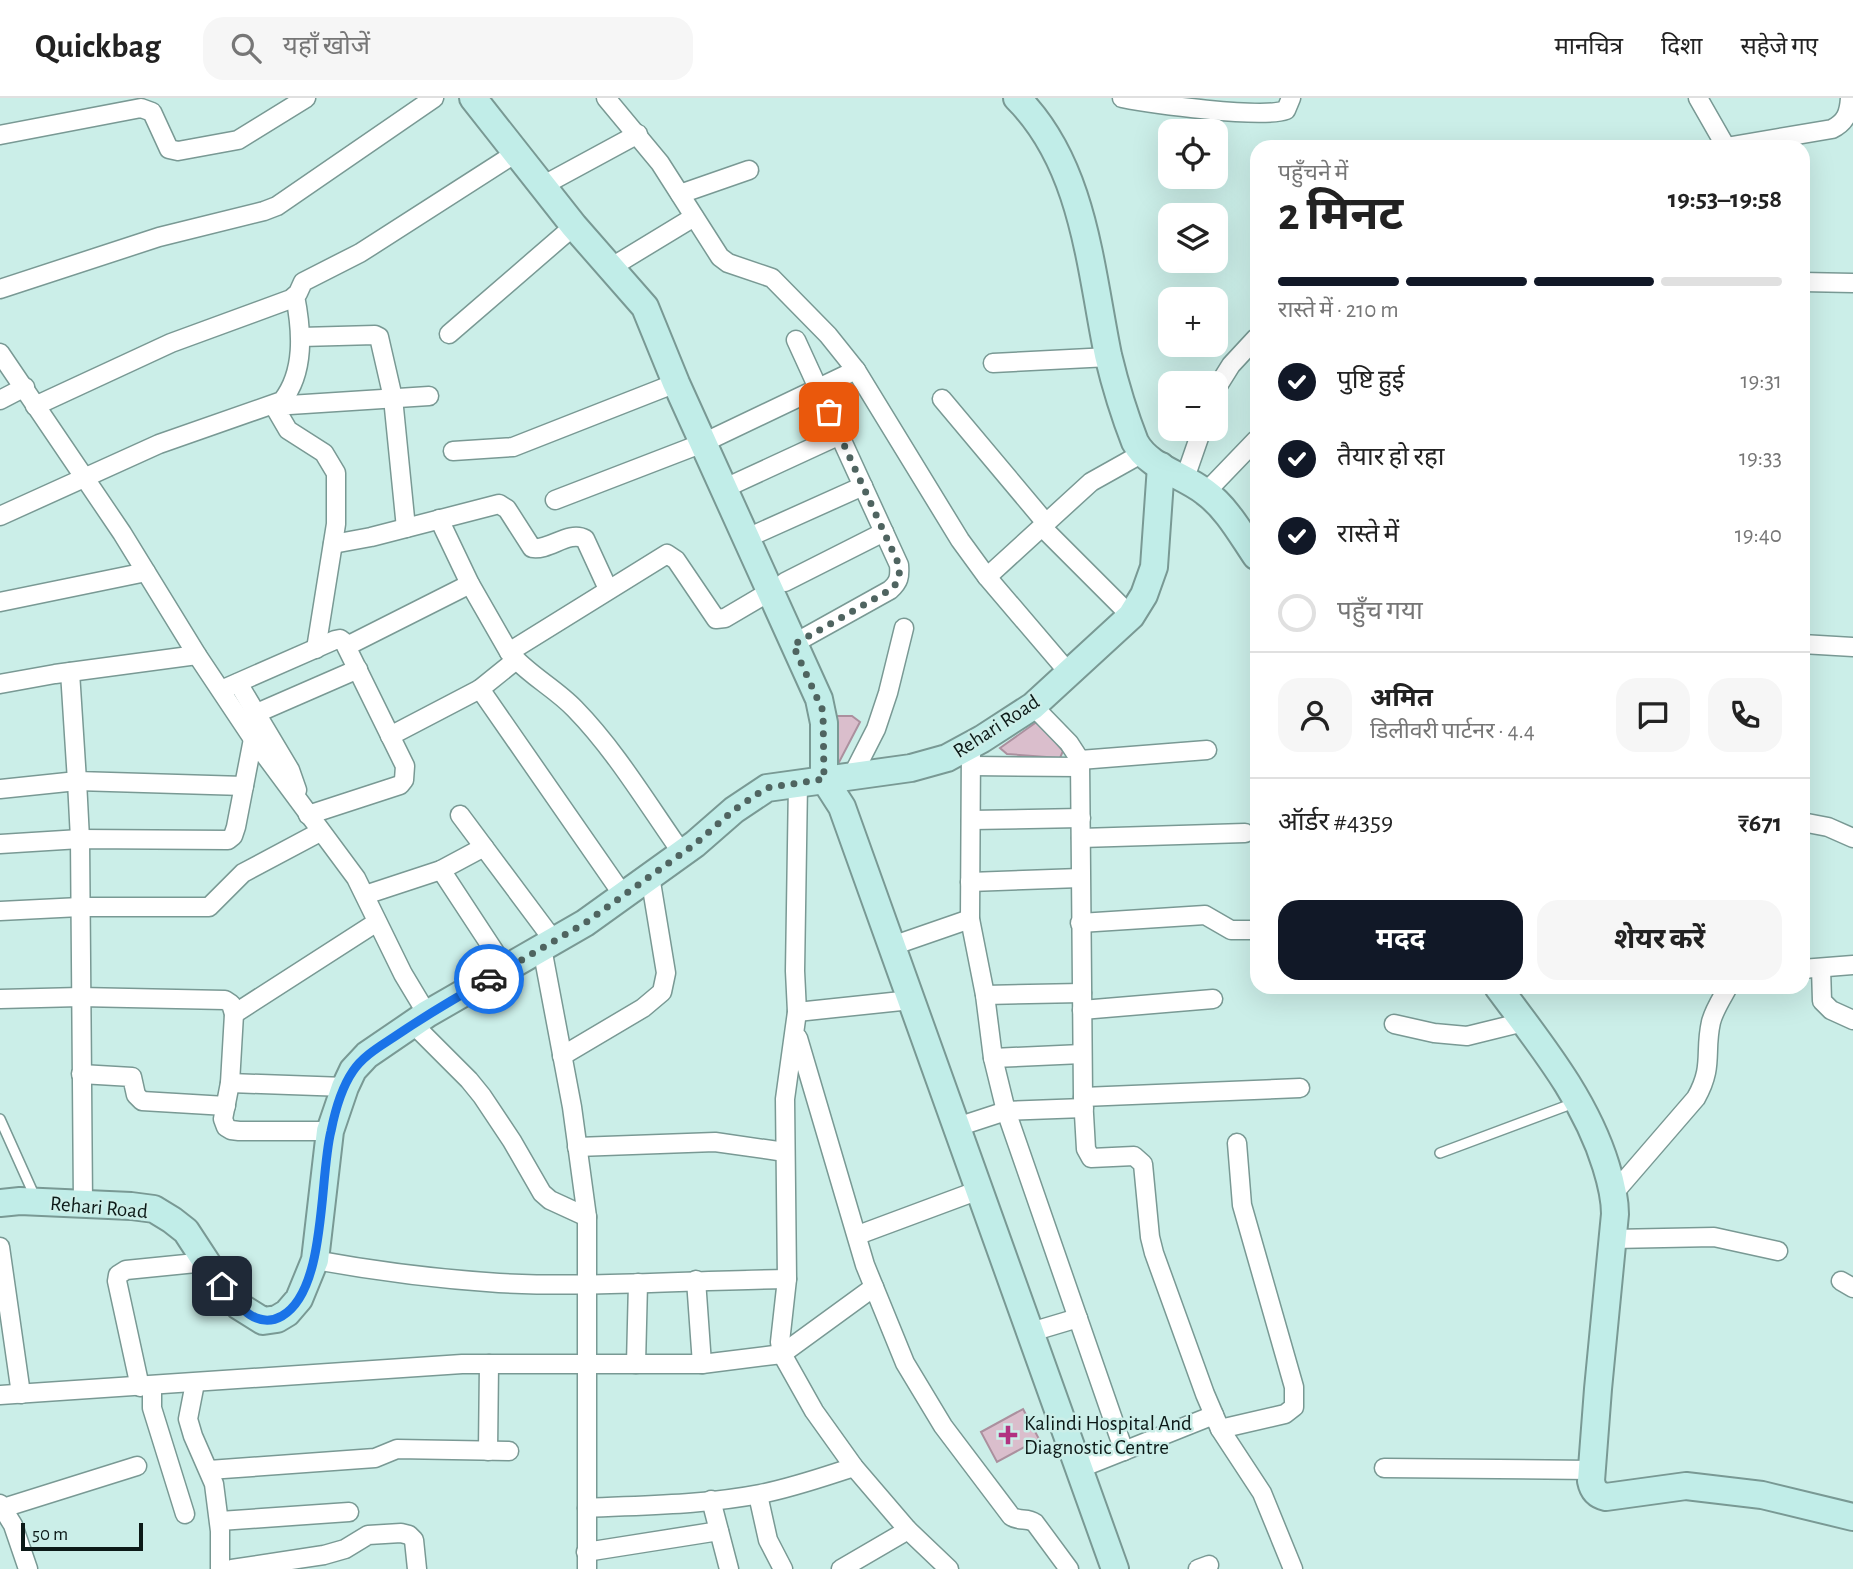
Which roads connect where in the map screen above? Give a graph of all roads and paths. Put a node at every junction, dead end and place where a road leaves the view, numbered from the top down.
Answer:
1 (306, 98) edge
2 (434, 98) edge
3 (473, 98) edge
4 (606, 98) edge
5 (1017, 98) edge
6 (1122, 98) edge
7 (1291, 98) edge
8 (1698, 98) edge
9 (1850, 98) edge
10 (1151, 100) edge
11 (638, 134) junction
12 (0, 135) edge
13 (1722, 140) edge
14 (1767, 140) edge
15 (516, 153) junction
16 (749, 170) dead end
17 (542, 186) junction
18 (680, 194) junction
19 (694, 217) junction
20 (574, 226) junction
21 (610, 268) junction
22 (1810, 282) edge
23 (1853, 283) edge
24 (0, 289) edge
25 (295, 296) junction
26 (449, 334) dead end
27 (301, 337) junction
28 (796, 340) dead end
29 (1250, 344) edge
30 (0, 353) edge
31 (1109, 357) junction
32 (993, 363) dead end
33 (856, 370) junction
34 (1227, 371) edge
35 (676, 383) junction
36 (24, 387) junction
37 (818, 389) junction
38 (429, 396) dead end
39 (393, 398) junction
40 (942, 399) dead end
41 (0, 400) edge
42 (35, 406) junction
43 (274, 406) junction
44 (840, 435) junction
45 (1201, 441) edge
46 (703, 443) junction
47 (1250, 444) edge
48 (453, 452) dead end
49 (1151, 460) junction
50 (85, 479) junction
51 (1196, 485) junction
52 (863, 486) junction
53 (723, 489) junction
54 (555, 500) dead end
55 (0, 516) edge
56 (439, 519) junction
57 (1044, 525) junction
58 (406, 528) junction
59 (884, 532) junction
60 (746, 539) junction
61 (333, 544) junction
62 (1250, 548) edge
63 (146, 572) junction
64 (987, 577) junction
65 (470, 584) junction
66 (777, 587) junction
67 (608, 589) junction
68 (0, 602) edge
69 (1131, 615) junction
70 (905, 628) dead end
71 (1810, 644) edge
72 (793, 645) junction
73 (347, 646) junction
74 (1853, 647) edge
75 (316, 649) junction
76 (197, 655) junction
77 (513, 656) junction
78 (358, 669) junction
79 (70, 672) junction
80 (1069, 673) junction
81 (238, 683) junction
82 (0, 684) edge
83 (480, 689) junction
84 (221, 690) junction
85 (1033, 706) junction
86 (257, 713) junction
87 (390, 736) junction
88 (253, 739) junction
89 (1207, 750) dead end
90 (971, 755) junction
91 (1080, 763) junction
92 (852, 776) junction
93 (824, 779) junction
94 (77, 781) junction
95 (798, 783) junction
96 (244, 786) junction
97 (0, 789) edge
98 (303, 809) junction
99 (460, 815) dead end
100 (1081, 818) junction
101 (971, 820) junction
102 (1810, 824) edge
103 (320, 832) junction
104 (1245, 833) dead end
105 (1081, 838) junction
106 (1853, 838) edge
107 (80, 839) junction
108 (0, 844) edge
109 (484, 847) junction
110 (682, 853) junction
111 (441, 870) junction
112 (650, 876) junction
113 (1080, 878) junction
114 (970, 882) junction
115 (365, 895) junction
116 (623, 895) junction
117 (80, 907) junction
118 (0, 911) edge
119 (970, 919) junction
120 (377, 922) junction
121 (1080, 923) junction
122 (1250, 930) edge
123 (548, 944) junction
124 (892, 946) junction
125 (1853, 965) edge
126 (1821, 968) junction
127 (506, 969) junction
128 (1810, 969) edge
129 (1503, 994) edge
130 (1725, 994) edge
131 (985, 995) junction
132 (80, 997) junction
133 (0, 999) edge
134 (1213, 999) dead end
135 (911, 1000) junction
136 (1082, 1002) junction
137 (797, 1012) junction
138 (234, 1014) junction
139 (420, 1019) junction
140 (1853, 1020) edge
141 (1524, 1022) junction
142 (1394, 1024) dead end
143 (796, 1032) junction
144 (1083, 1054) junction
145 (562, 1056) junction
146 (993, 1058) junction
147 (81, 1074) junction
148 (230, 1083) junction
149 (345, 1087) junction
150 (1300, 1088) dead end
151 (1083, 1102) junction
152 (1579, 1102) junction
153 (226, 1107) junction
154 (1006, 1111) junction
155 (0, 1119) edge
156 (957, 1128) junction
157 (330, 1131) junction
158 (1237, 1143) dead end
159 (577, 1147) junction
160 (785, 1152) junction
161 (1440, 1153) dead end
162 (979, 1190) junction
163 (1614, 1193) junction
164 (37, 1202) junction
165 (0, 1203) edge
166 (83, 1204) junction
167 (587, 1217) junction
168 (858, 1235) junction
169 (1613, 1238) junction
170 (0, 1247) edge
171 (1778, 1251) dead end
172 (314, 1260) junction
173 (206, 1262) junction
174 (787, 1279) junction
175 (696, 1280) junction
176 (638, 1283) junction
177 (586, 1284) junction
178 (874, 1287) junction
179 (1077, 1318) junction
180 (1031, 1332) junction
181 (782, 1354) junction
182 (586, 1363) junction
183 (489, 1364) junction
184 (636, 1364) junction
185 (702, 1364) junction
186 (195, 1383) junction
187 (146, 1386) junction
188 (21, 1394) junction
189 (0, 1395) edge
190 (1217, 1422) junction
191 (488, 1451) junction
192 (509, 1451) dead end
193 (1124, 1451) junction
194 (137, 1466) dead end
195 (854, 1467) junction
196 (1081, 1468) junction
197 (1384, 1468) dead end
198 (1592, 1470) junction
199 (209, 1471) junction
200 (758, 1495) junction
201 (711, 1500) junction
202 (1, 1506) edge
203 (587, 1508) junction
204 (349, 1512) dead end
205 (185, 1514) dead end
206 (1853, 1517) edge
207 (220, 1521) junction
208 (908, 1530) junction
209 (719, 1531) junction
210 (587, 1560) edge
211 (276, 1566) edge
212 (28, 1569) edge
213 (220, 1569) edge
214 (232, 1569) edge
215 (417, 1569) edge
216 (729, 1569) edge
217 (783, 1569) edge
218 (841, 1569) edge
219 (949, 1569) edge
220 (1069, 1569) edge
221 (1115, 1569) edge
222 (1293, 1569) edge

1 - 12 street
2 - 24 street
3 - 15 main road
4 - 11 street
5 - 31 main road
6 - 10 street
7 - 10 street
8 - 13 street
9 - 14 street
11 - 17 street
11 - 18 street
15 - 17 main road
15 - 25 street
16 - 18 street
17 - 20 main road
18 - 19 street
19 - 21 street
19 - 33 street
20 - 21 main road
20 - 26 street
21 - 35 main road
22 - 23 street
25 - 27 street
25 - 42 street
27 - 39 street
27 - 43 street
28 - 37 street
29 - 34 street
30 - 36 street
31 - 32 street
31 - 49 main road
33 - 37 street
33 - 64 street
35 - 46 main road
35 - 48 street
36 - 41 street
36 - 42 street
37 - 44 street
37 - 46 street
38 - 39 street
39 - 43 street
39 - 58 street
40 - 57 street
42 - 50 street
43 - 50 street
43 - 61 street
44 - 52 street
44 - 53 street
45 - 51 street
46 - 53 main road
46 - 54 street
47 - 51 street
49 - 51 main road
49 - 57 street
49 - 69 main road, Rehari Road
50 - 55 street
50 - 63 street
51 - 62 main road
52 - 59 street
52 - 60 street
53 - 60 main road
56 - 58 street
56 - 65 street
56 - 67 street
57 - 64 street
57 - 69 street
58 - 61 street
59 - 66 street
59 - 72 street
60 - 66 main road
61 - 75 street
63 - 68 street
63 - 76 street
64 - 80 street
65 - 73 street
65 - 77 street
66 - 67 street
66 - 72 main road
67 - 77 street
69 - 80 main road, Rehari Road
70 - 92 street
71 - 74 street
72 - 93 main road
73 - 75 street
73 - 78 street
75 - 81 street
76 - 79 street
76 - 84 street
77 - 83 street
77 - 110 street
78 - 86 street
78 - 87 street
79 - 82 street
79 - 94 street
80 - 85 main road, Rehari Road
81 - 84 street
81 - 86 street
83 - 87 street
83 - 116 street
84 - 88 street
85 - 90 main road, Rehari Road
85 - 91 street
86 - 98 street
87 - 98 street
88 - 96 street
88 - 98 street
89 - 91 street
90 - 91 street
90 - 92 main road, Rehari Road
90 - 101 street
91 - 100 street
92 - 93 main road, Rehari Road
93 - 95 main road, Rehari Road
93 - 124 main road
94 - 96 street
94 - 97 street
94 - 107 street
95 - 110 main road, Rehari Road
95 - 137 street
96 - 107 street
98 - 103 street
99 - 109 street
100 - 101 street
100 - 105 street
101 - 114 street
102 - 106 street
103 - 115 street
103 - 117 street
104 - 105 street
105 - 113 street
107 - 108 street
107 - 117 street
109 - 111 street
109 - 123 street
110 - 112 main road, Rehari Road
111 - 115 street
111 - 127 street
112 - 116 main road, Rehari Road
112 - 145 street
113 - 114 street
113 - 121 street
114 - 119 street
115 - 120 street
116 - 123 main road, Rehari Road
117 - 118 street
117 - 132 street
119 - 124 street
119 - 131 street
120 - 138 street
120 - 139 street
121 - 122 street
121 - 136 street
123 - 127 main road, Rehari Road
123 - 145 street
124 - 135 main road
125 - 126 street
126 - 128 street
126 - 140 street
127 - 139 main road, Rehari Road
129 - 141 main road
130 - 163 street
131 - 136 street
131 - 146 street
132 - 133 street
132 - 138 street
132 - 147 street
134 - 136 street
135 - 137 street
135 - 156 main road
136 - 144 street
137 - 143 street
138 - 148 street
139 - 149 main road, Rehari Road
139 - 167 street
141 - 142 street
141 - 152 main road
143 - 160 street
143 - 168 street
144 - 146 street
144 - 151 street
145 - 159 street
146 - 154 street
147 - 153 street
147 - 166 street
148 - 149 street
148 - 153 street
149 - 157 main road, Rehari Road
150 - 151 street
151 - 154 street
151 - 190 street
152 - 161 lane
152 - 163 main road
153 - 157 street
154 - 156 street
154 - 179 street
155 - 164 lane
156 - 162 main road
157 - 172 main road, Rehari Road
158 - 190 street
159 - 160 street
159 - 167 street
160 - 174 street
162 - 168 street
162 - 180 main road
163 - 169 main road
164 - 165 main road, Rehari Road
164 - 166 main road, Rehari Road
166 - 173 main road, Rehari Road
167 - 177 street
168 - 178 street
169 - 171 street
169 - 198 main road
170 - 188 street
172 - 173 main road, Rehari Road
172 - 177 street
173 - 187 street
174 - 175 street
174 - 181 street
175 - 176 street
175 - 185 street
176 - 177 street
176 - 184 street
177 - 182 street
178 - 181 street
178 - 220 street
179 - 180 street
179 - 193 street
180 - 196 main road
181 - 185 street
181 - 195 street
182 - 183 street
182 - 184 street
182 - 203 street
183 - 186 street
183 - 191 street
184 - 185 street
186 - 187 street
186 - 199 street
187 - 188 street
187 - 205 street
188 - 189 street
190 - 193 street
190 - 222 street
191 - 192 street
191 - 199 street
193 - 196 street
194 - 202 street
195 - 200 street
195 - 208 street
196 - 221 main road
197 - 198 street
198 - 206 main road
199 - 207 street
200 - 201 street
200 - 217 street
201 - 203 street
201 - 209 street
202 - 212 street
203 - 210 street
204 - 207 street
207 - 213 street
208 - 218 street
208 - 219 street
209 - 210 street
209 - 216 street
211 - 214 street
211 - 215 street

